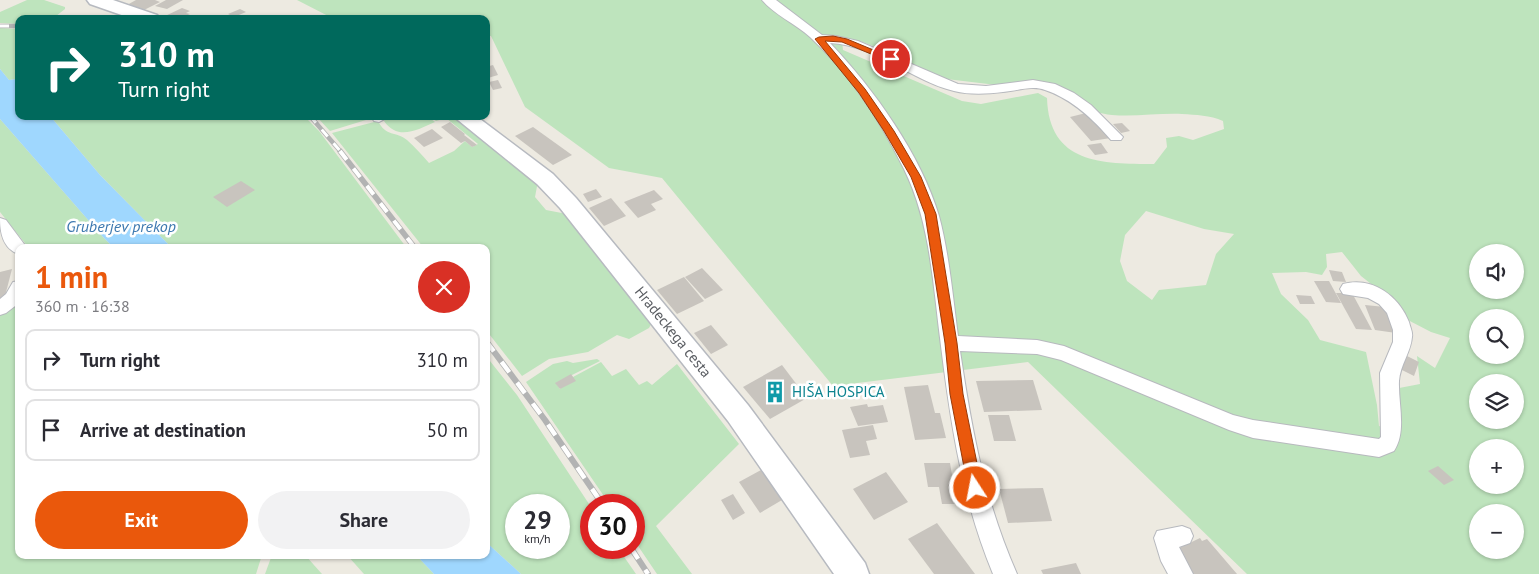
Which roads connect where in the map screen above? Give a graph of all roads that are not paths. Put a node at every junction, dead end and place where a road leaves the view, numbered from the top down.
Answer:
1 (96, 0) edge
2 (768, 0) edge
3 (139, 15) edge
4 (819, 39) junction
5 (468, 120) edge
6 (1116, 137) dead end
7 (0, 224) edge
8 (11, 244) edge
9 (1349, 289) dead end
10 (15, 294) edge
11 (0, 308) edge
12 (951, 343) junction
13 (1182, 536) dead end
14 (853, 574) edge
15 (1005, 574) edge
16 (1182, 574) edge

1 - 3 street
2 - 4 street
4 - 6 street
4 - 12 street
5 - 14 street, Hradeckega cesta
7 - 8 street
9 - 12 street
10 - 11 street
12 - 15 street
13 - 16 street

